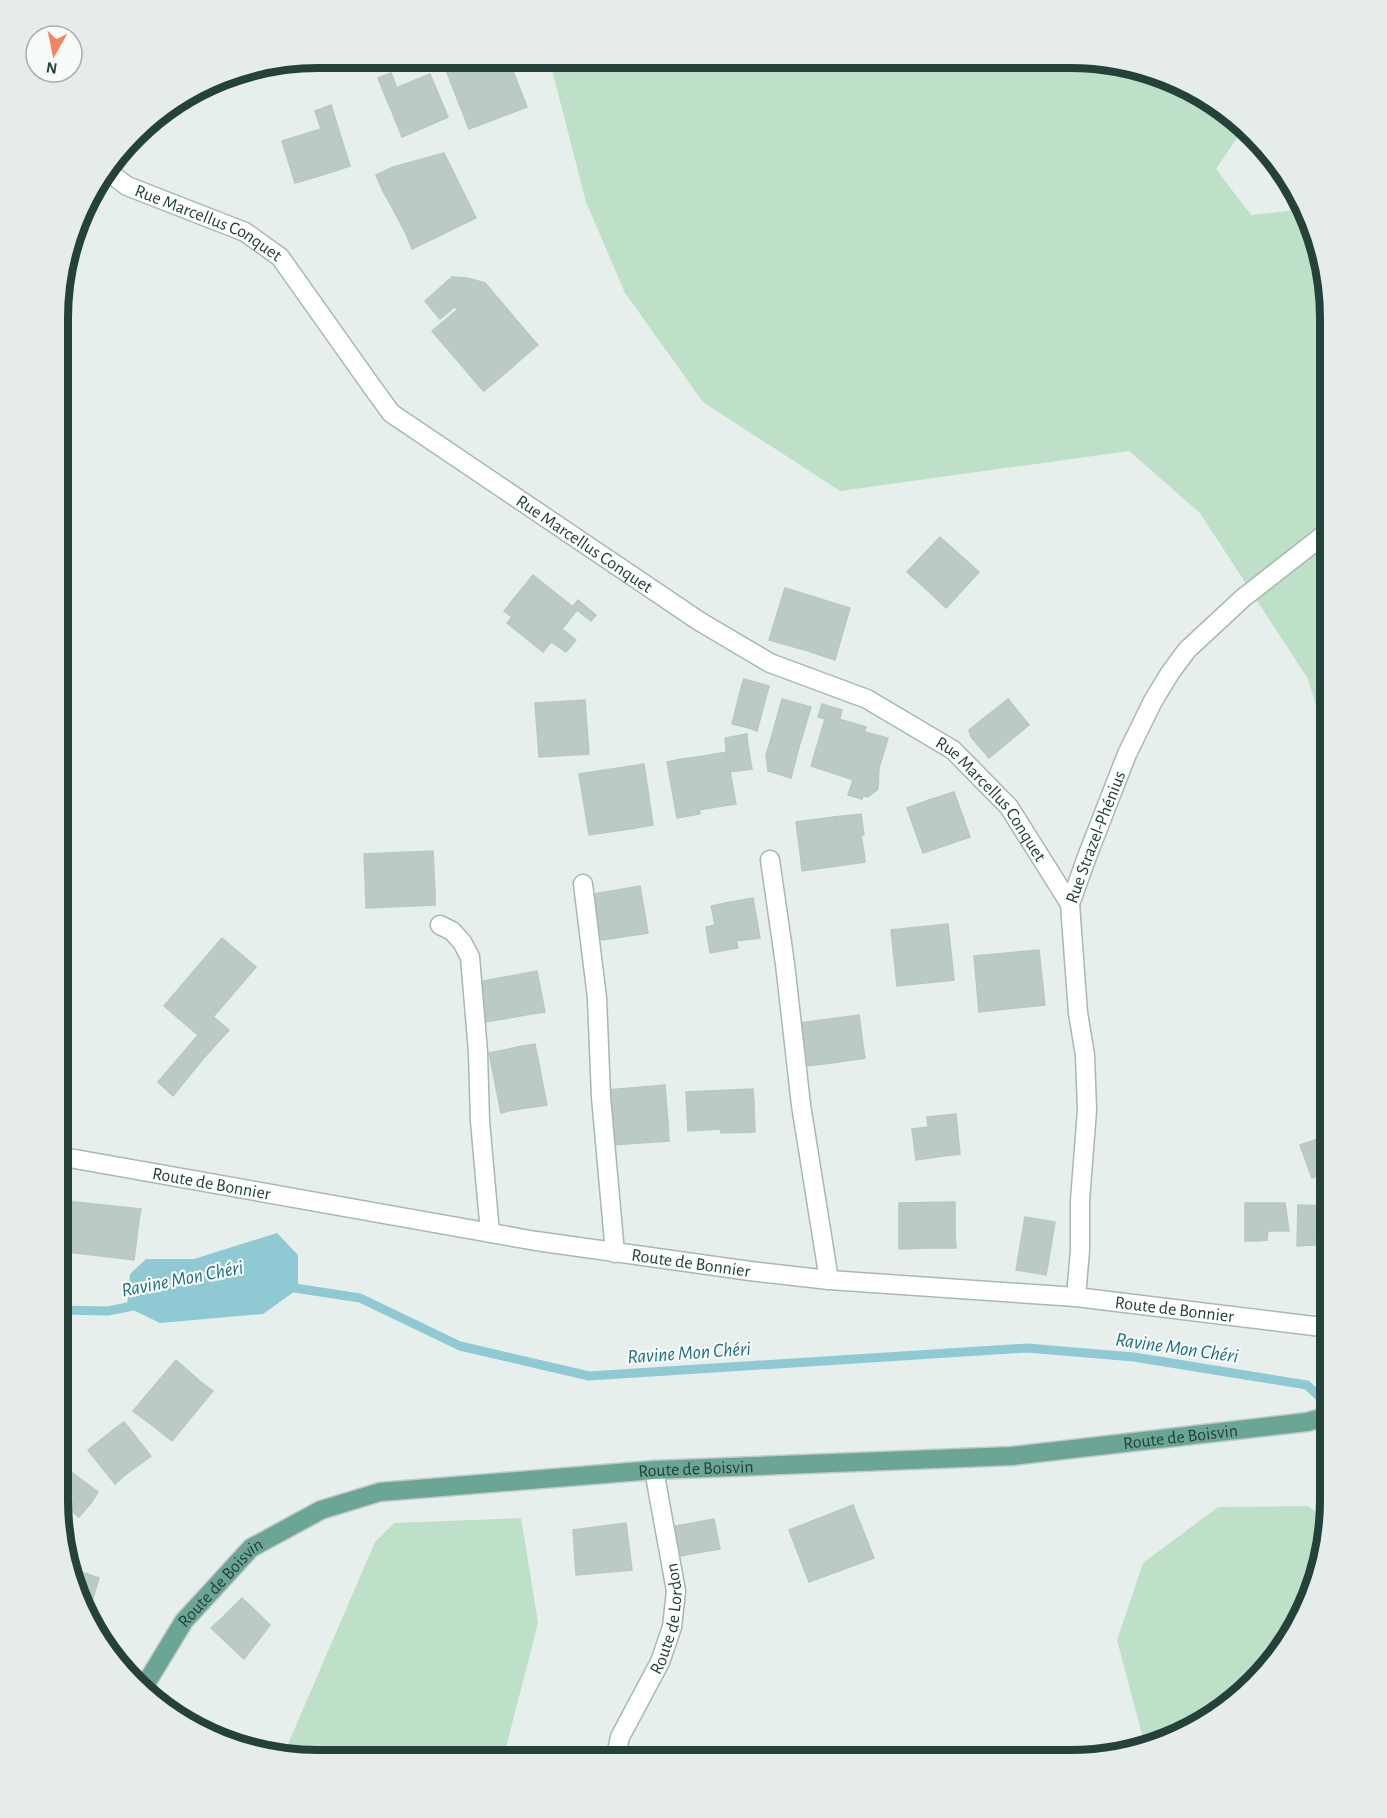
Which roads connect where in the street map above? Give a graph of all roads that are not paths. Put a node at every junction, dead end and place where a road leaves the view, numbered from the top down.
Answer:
1 (113, 175) edge
2 (1320, 538) edge
3 (770, 860) dead end
4 (583, 884) dead end
5 (1070, 904) junction
6 (440, 925) dead end
7 (68, 1158) edge
8 (490, 1233) junction
9 (615, 1253) junction
10 (829, 1280) junction
11 (1077, 1298) junction
12 (1320, 1327) edge
13 (1320, 1418) edge
14 (654, 1470) junction
15 (147, 1682) edge
16 (617, 1750) edge

1 - 5 street, Rue Marcellus Conquet
2 - 5 street, Rue Strazel-Phénius
3 - 10 street
4 - 9 street
5 - 11 street, Rue Strazel-Phénius
6 - 8 street
7 - 8 street, Route de Bonnier
8 - 9 street, Route de Bonnier
9 - 10 street, Route de Bonnier
10 - 11 street, Route de Bonnier
11 - 12 street, Route de Bonnier
13 - 14 main road, Route de Boisvin
14 - 15 main road, Route de Boisvin
14 - 16 street, Route de Lordon

